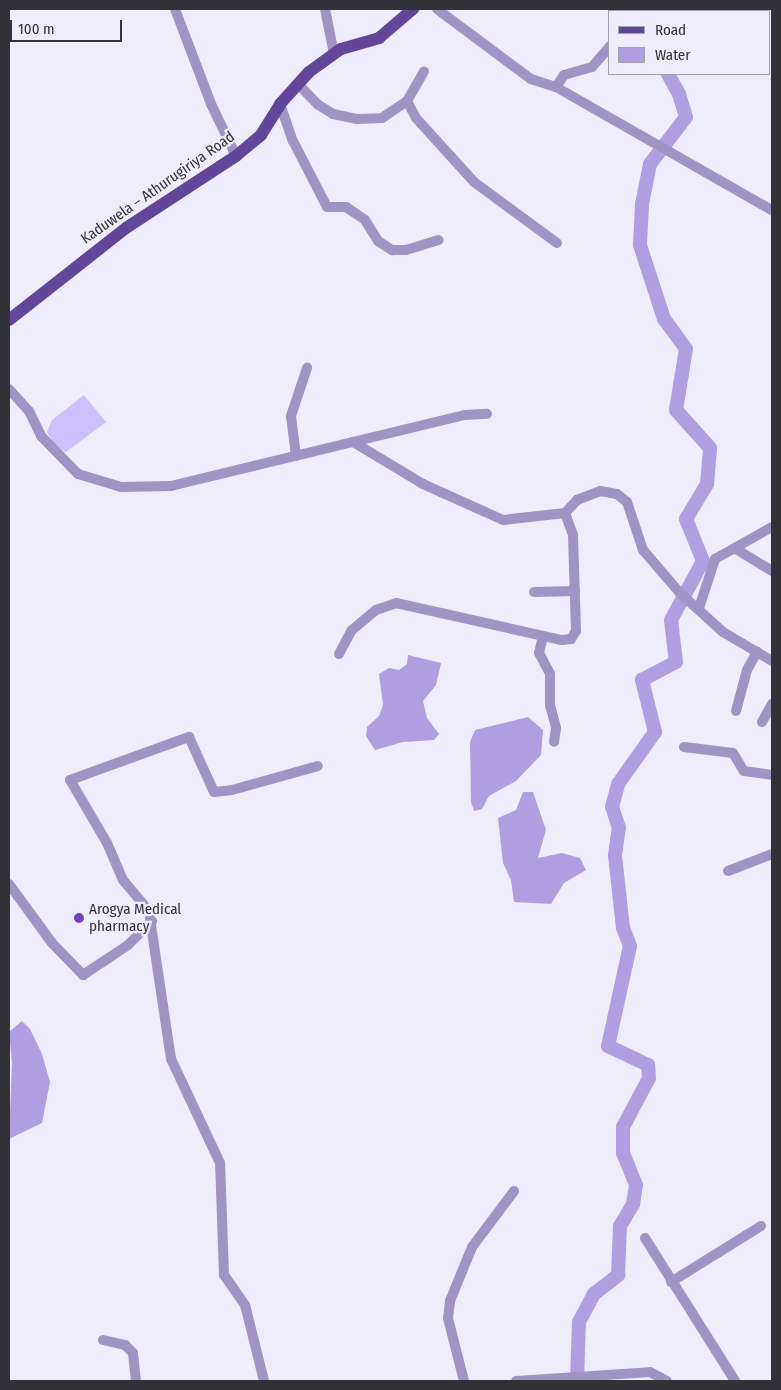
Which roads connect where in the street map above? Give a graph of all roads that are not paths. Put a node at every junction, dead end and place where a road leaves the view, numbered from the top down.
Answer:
1 (175, 9) edge
2 (325, 9) edge
3 (413, 9) edge
4 (438, 9) edge
5 (608, 48) edge
6 (334, 54) junction
7 (424, 72) dead end
8 (298, 84) junction
9 (556, 87) junction
10 (407, 101) junction
11 (280, 104) junction
12 (236, 156) junction
13 (772, 210) edge
14 (438, 240) dead end
15 (557, 243) dead end
16 (9, 320) edge
17 (308, 368) dead end
18 (9, 389) edge
19 (487, 414) dead end
20 (353, 442) junction
21 (296, 456) junction
22 (564, 513) junction
23 (772, 527) edge
24 (736, 549) junction
25 (772, 571) edge
26 (575, 590) junction
27 (534, 592) dead end
28 (695, 605) junction
29 (543, 636) junction
30 (757, 652) junction
31 (339, 654) dead end
32 (772, 661) edge
33 (772, 704) edge
34 (736, 711) dead end
35 (762, 722) dead end
36 (554, 742) dead end
37 (684, 747) dead end
38 (318, 766) dead end
39 (772, 775) edge
40 (772, 854) edge
41 (728, 872) dead end
42 (9, 884) edge
43 (152, 921) junction
44 (514, 1191) dead end
45 (761, 1226) dead end
46 (646, 1238) dead end
47 (671, 1282) junction
48 (103, 1340) dead end
49 (136, 1381) edge
50 (264, 1381) edge
51 (464, 1381) edge
52 (516, 1381) edge
53 (667, 1381) edge
54 (735, 1381) edge

1 - 12 street
2 - 6 street
3 - 6 main road, Kaduwela – Athurugiriya Road
4 - 9 street
5 - 9 street
6 - 8 main road, Kaduwela – Athurugiriya Road
7 - 10 street
8 - 10 street
8 - 11 main road, Kaduwela – Athurugiriya Road
9 - 13 street
10 - 15 street
11 - 12 main road, Kaduwela – Athurugiriya Road
11 - 14 street
12 - 16 main road, Kaduwela – Athurugiriya Road
17 - 21 street
18 - 21 street
19 - 20 street
20 - 21 street
20 - 22 street
22 - 26 street
22 - 28 street
23 - 24 street
24 - 25 street
24 - 28 street
26 - 27 street
26 - 29 street
28 - 30 street
29 - 31 street
29 - 36 street
30 - 32 street
30 - 34 street
33 - 35 street
37 - 39 street
38 - 43 street
40 - 41 street
42 - 43 street
43 - 50 street
44 - 51 street
45 - 47 street
46 - 47 street
47 - 54 street
48 - 49 street
52 - 53 street

